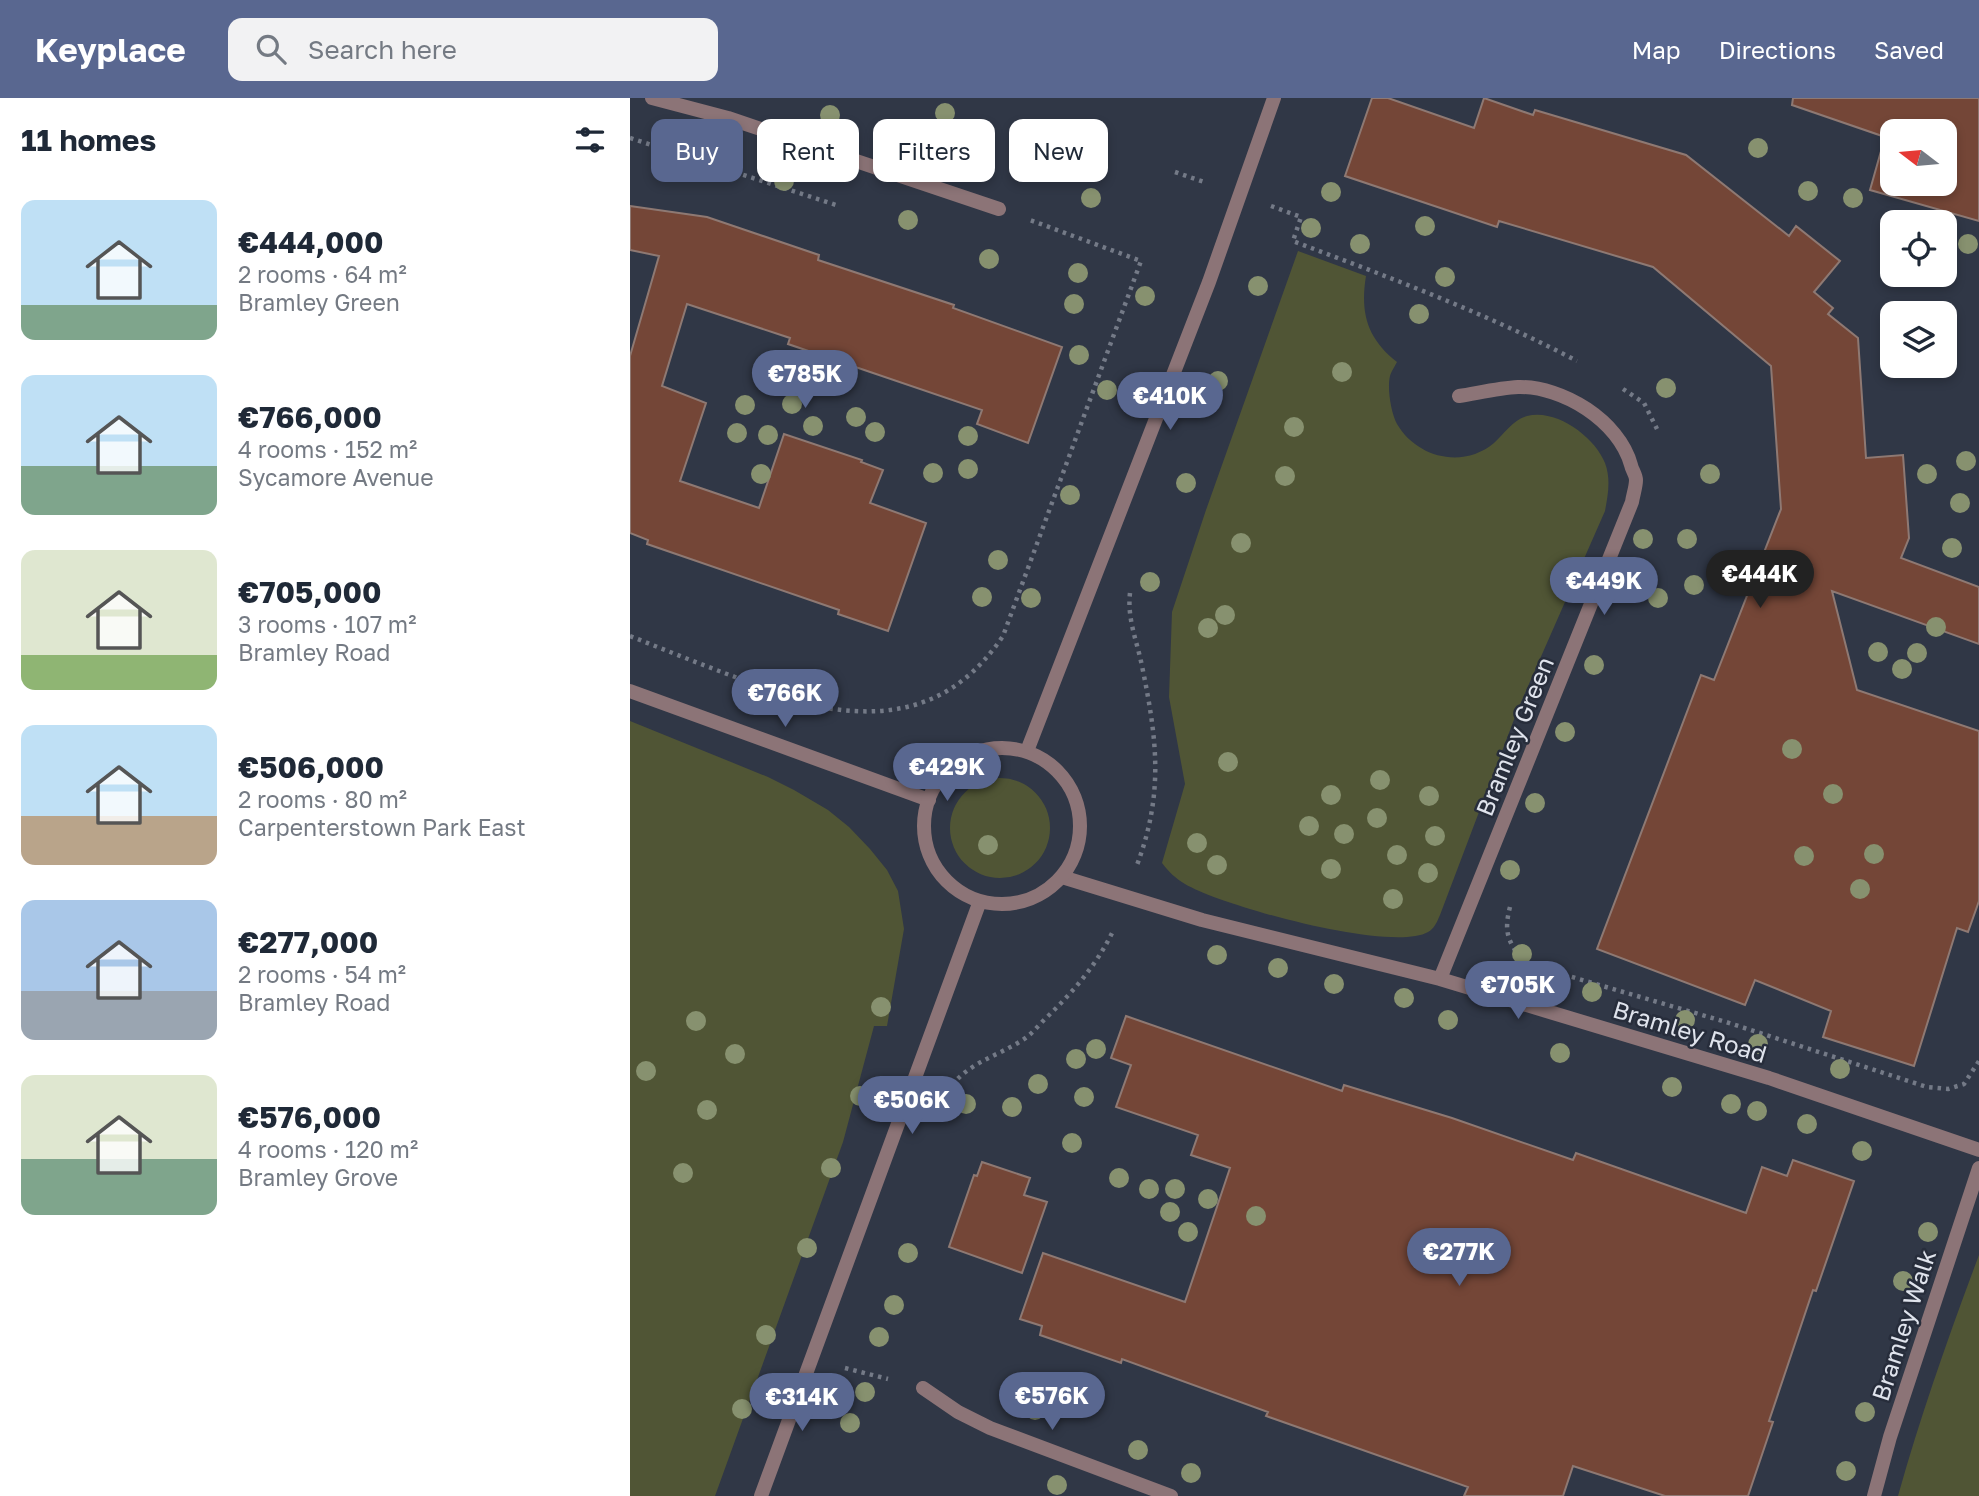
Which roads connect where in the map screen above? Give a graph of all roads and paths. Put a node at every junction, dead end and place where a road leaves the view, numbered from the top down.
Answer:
1 (652, 98) edge
2 (1274, 98) edge
3 (630, 138) edge
4 (1273, 193) dead end
5 (836, 205) dead end
6 (999, 209) joint
7 (1265, 215) dead end
8 (1460, 396) dead end
9 (1133, 581) dead end
10 (630, 636) edge
11 (630, 691) edge
12 (1027, 751) junction
13 (929, 800) junction
14 (1062, 877) junction
15 (1126, 895) junction
16 (981, 901) junction
17 (1440, 979) junction
18 (947, 1095) dead end
19 (1979, 1150) edge
20 (1979, 1168) edge
21 (853, 1357) dead end
22 (811, 1359) junction
23 (848, 1369) junction
24 (888, 1379) dead end
25 (844, 1381) dead end
26 (923, 1388) dead end
27 (761, 1496) edge
28 (1171, 1496) edge
29 (1874, 1496) edge

1 - 6 street
2 - 12 street
3 - 5 path
4 - 7 path
6 - 10 path
8 - 17 street, Bramley Green
9 - 15 path
11 - 13 street
12 - 13 street
12 - 14 street
13 - 16 street
14 - 15 street, Bramley Road
14 - 16 street
15 - 17 street, Bramley Road
15 - 18 path
16 - 22 street
17 - 19 street, Bramley Road
20 - 29 street, Bramley Walk
21 - 23 path
22 - 23 path
22 - 27 street
23 - 24 path
23 - 25 path
26 - 28 street

